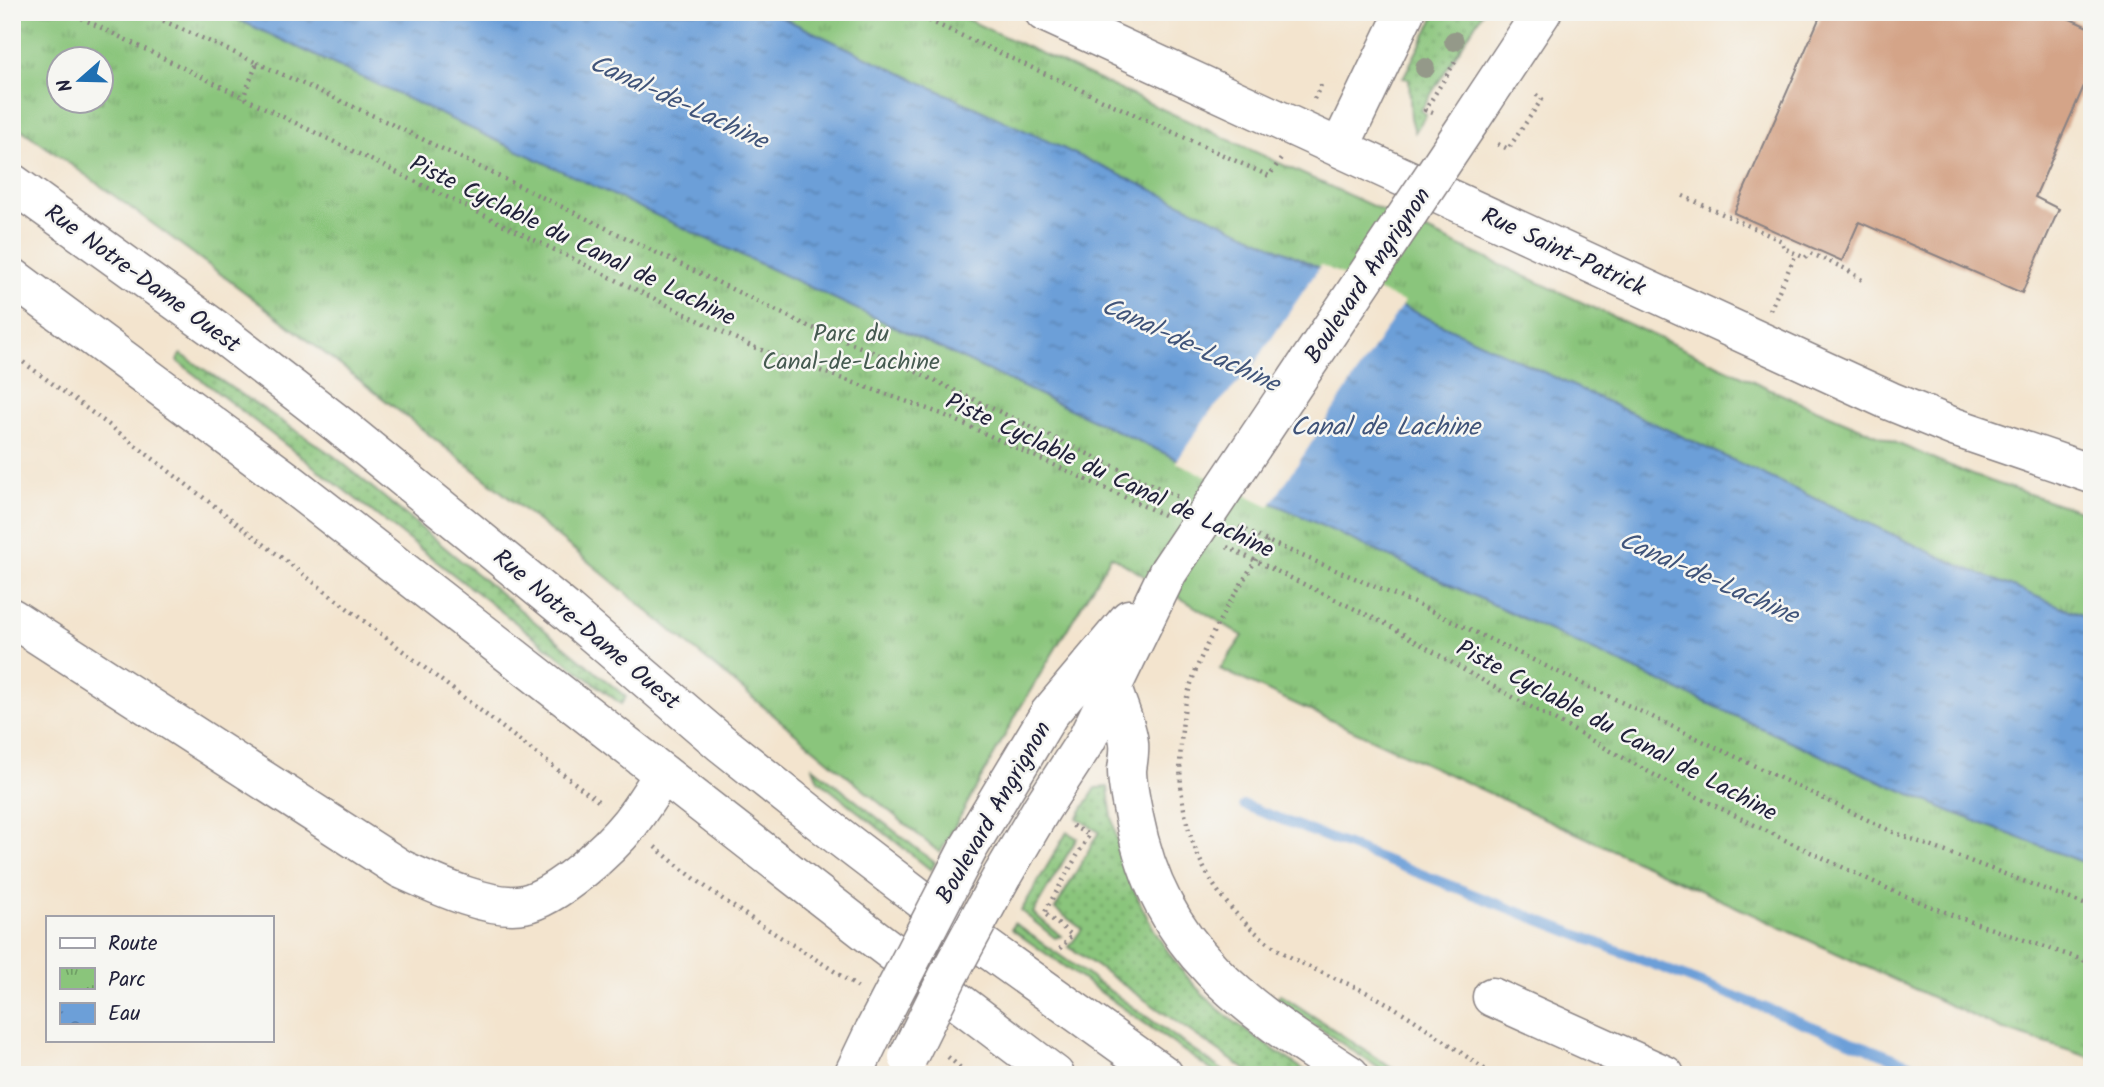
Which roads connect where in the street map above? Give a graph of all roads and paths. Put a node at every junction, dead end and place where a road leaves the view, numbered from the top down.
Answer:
1 (69, 12) edge
2 (144, 12) edge
3 (910, 12) edge
4 (1044, 12) edge
5 (1405, 12) edge
6 (1542, 12) edge
7 (257, 63) junction
8 (1323, 82) dead end
9 (1535, 94) dead end
10 (243, 98) junction
11 (1542, 99) dead end
12 (1298, 128) junction
13 (1340, 147) junction
14 (12, 183) edge
15 (1683, 195) dead end
16 (1796, 254) junction
17 (12, 276) edge
18 (1862, 281) dead end
19 (1769, 313) dead end
20 (12, 354) edge
21 (2092, 474) edge
22 (1180, 498) dead end
23 (1168, 517) dead end
24 (1229, 523) dead end
25 (1267, 541) junction
26 (1218, 543) dead end
27 (1255, 562) junction
28 (1168, 572) junction
29 (12, 618) edge
30 (1112, 687) junction
31 (663, 774) junction
32 (611, 811) dead end
33 (1079, 830) dead end
34 (647, 841) dead end
35 (2092, 907) edge
36 (1060, 949) dead end
37 (2092, 963) edge
38 (865, 993) dead end
39 (1492, 997) dead end
40 (915, 1061) edge
41 (853, 1075) edge
42 (969, 1075) edge
43 (1055, 1075) edge
44 (1164, 1075) edge
45 (1350, 1075) edge
46 (1493, 1075) edge
47 (1665, 1075) edge

1 - 10 path, Piste Cyclable du Canal de Lachine
2 - 7 path
3 - 12 path
4 - 12 main road, Rue Saint-Patrick
5 - 13 main road
6 - 28 main road, Boulevard Angrignon, bridge
7 - 10 path
7 - 22 path
8 - 12 path
9 - 11 path
10 - 23 path, Piste Cyclable du Canal de Lachine
12 - 13 main road, Rue Saint-Patrick
13 - 21 main road, Rue Saint-Patrick
14 - 44 main road, Rue Notre-Dame Ouest
15 - 16 path
16 - 18 path
16 - 19 path
17 - 31 main road
20 - 32 path
24 - 25 path
25 - 27 path
25 - 35 path
26 - 27 path, Piste Cyclable du Canal de Lachine
27 - 37 path, Piste Cyclable du Canal de Lachine
27 - 46 path
28 - 30 main road, Boulevard Angrignon
28 - 41 main road, Boulevard Angrignon, bridge
29 - 31 main road
30 - 40 main road, Boulevard Angrignon, bridge
30 - 45 main road
31 - 43 main road
33 - 36 path
34 - 38 path
39 - 47 main road
40 - 42 path

